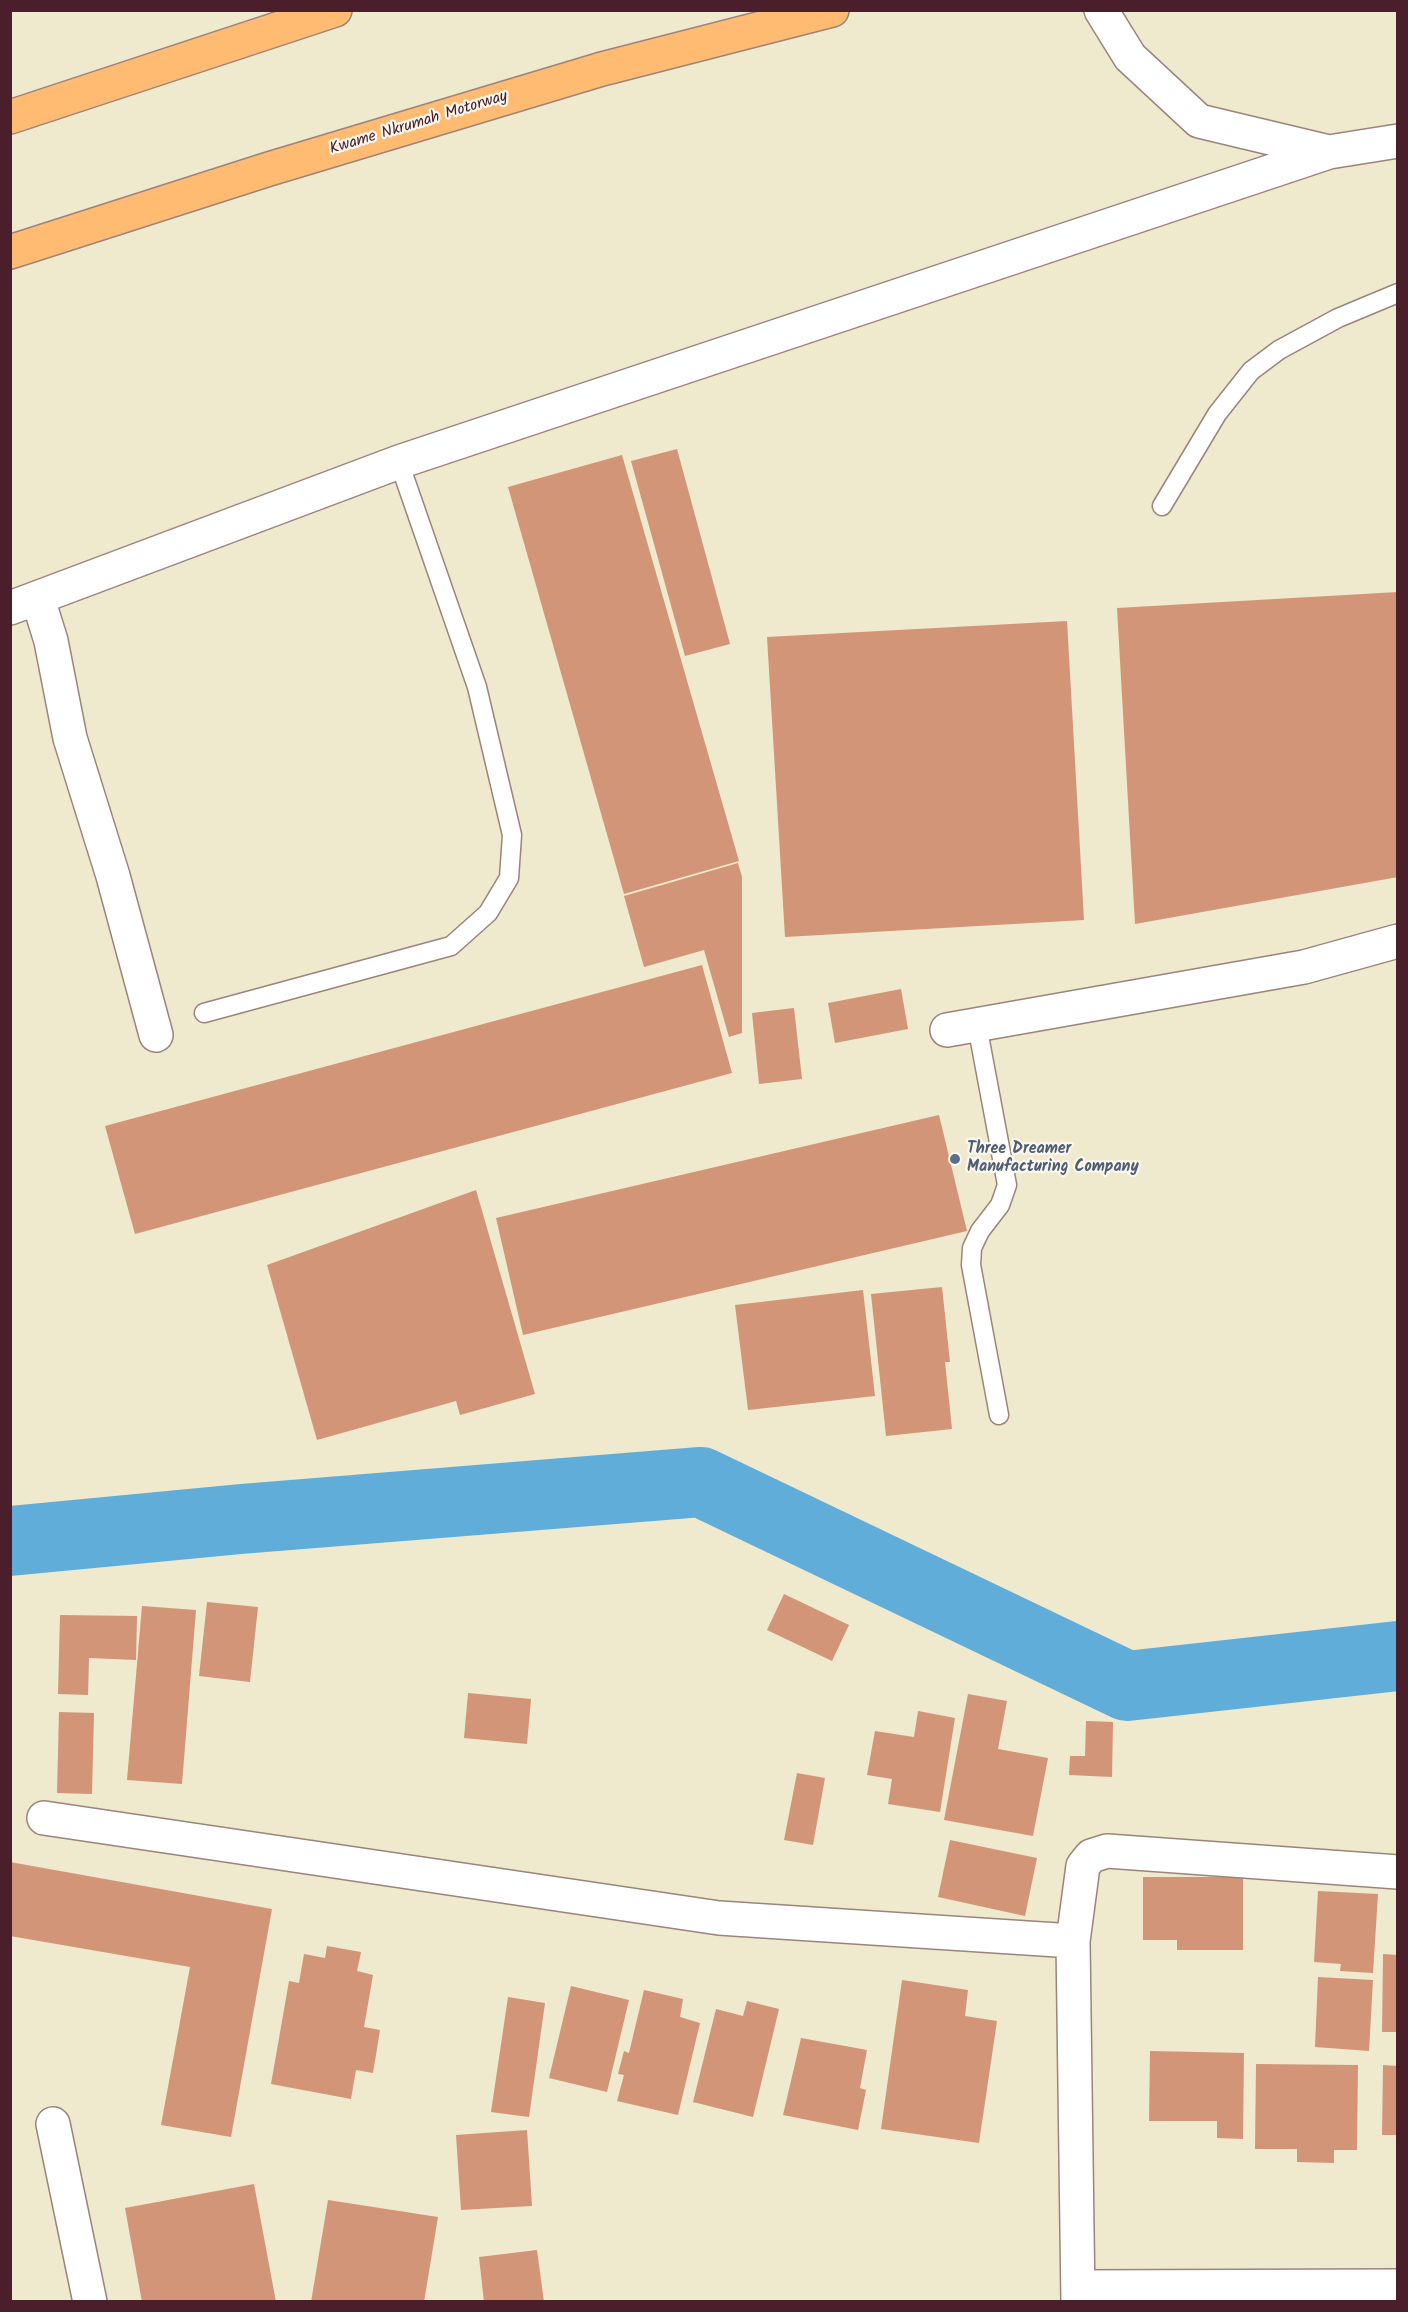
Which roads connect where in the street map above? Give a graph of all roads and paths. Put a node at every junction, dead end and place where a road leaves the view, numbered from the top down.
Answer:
1 (335, 10) edge
2 (832, 10) edge
3 (1101, 10) edge
4 (10, 117) edge
5 (1398, 141) edge
6 (1329, 152) junction
7 (10, 252) edge
8 (1398, 293) edge
9 (399, 462) junction
10 (1162, 506) dead end
11 (24, 604) edge
12 (1398, 941) edge
13 (204, 1013) dead end
14 (962, 1028) joint
15 (156, 1035) dead end
16 (999, 1415) dead end
17 (44, 1818) dead end
18 (1398, 1872) edge
19 (1073, 1941) junction
20 (53, 2124) dead end
21 (1398, 2286) edge
22 (1078, 2294) edge
23 (90, 2301) edge

1 - 4 highway
2 - 7 highway, Kwame Nkrumah Motorway
3 - 6 street
5 - 6 street
6 - 9 street
8 - 10 lane
9 - 11 street
9 - 13 lane
11 - 15 street
12 - 14 street
14 - 16 lane
17 - 19 street
18 - 19 street
19 - 22 street
20 - 23 street
21 - 22 street

